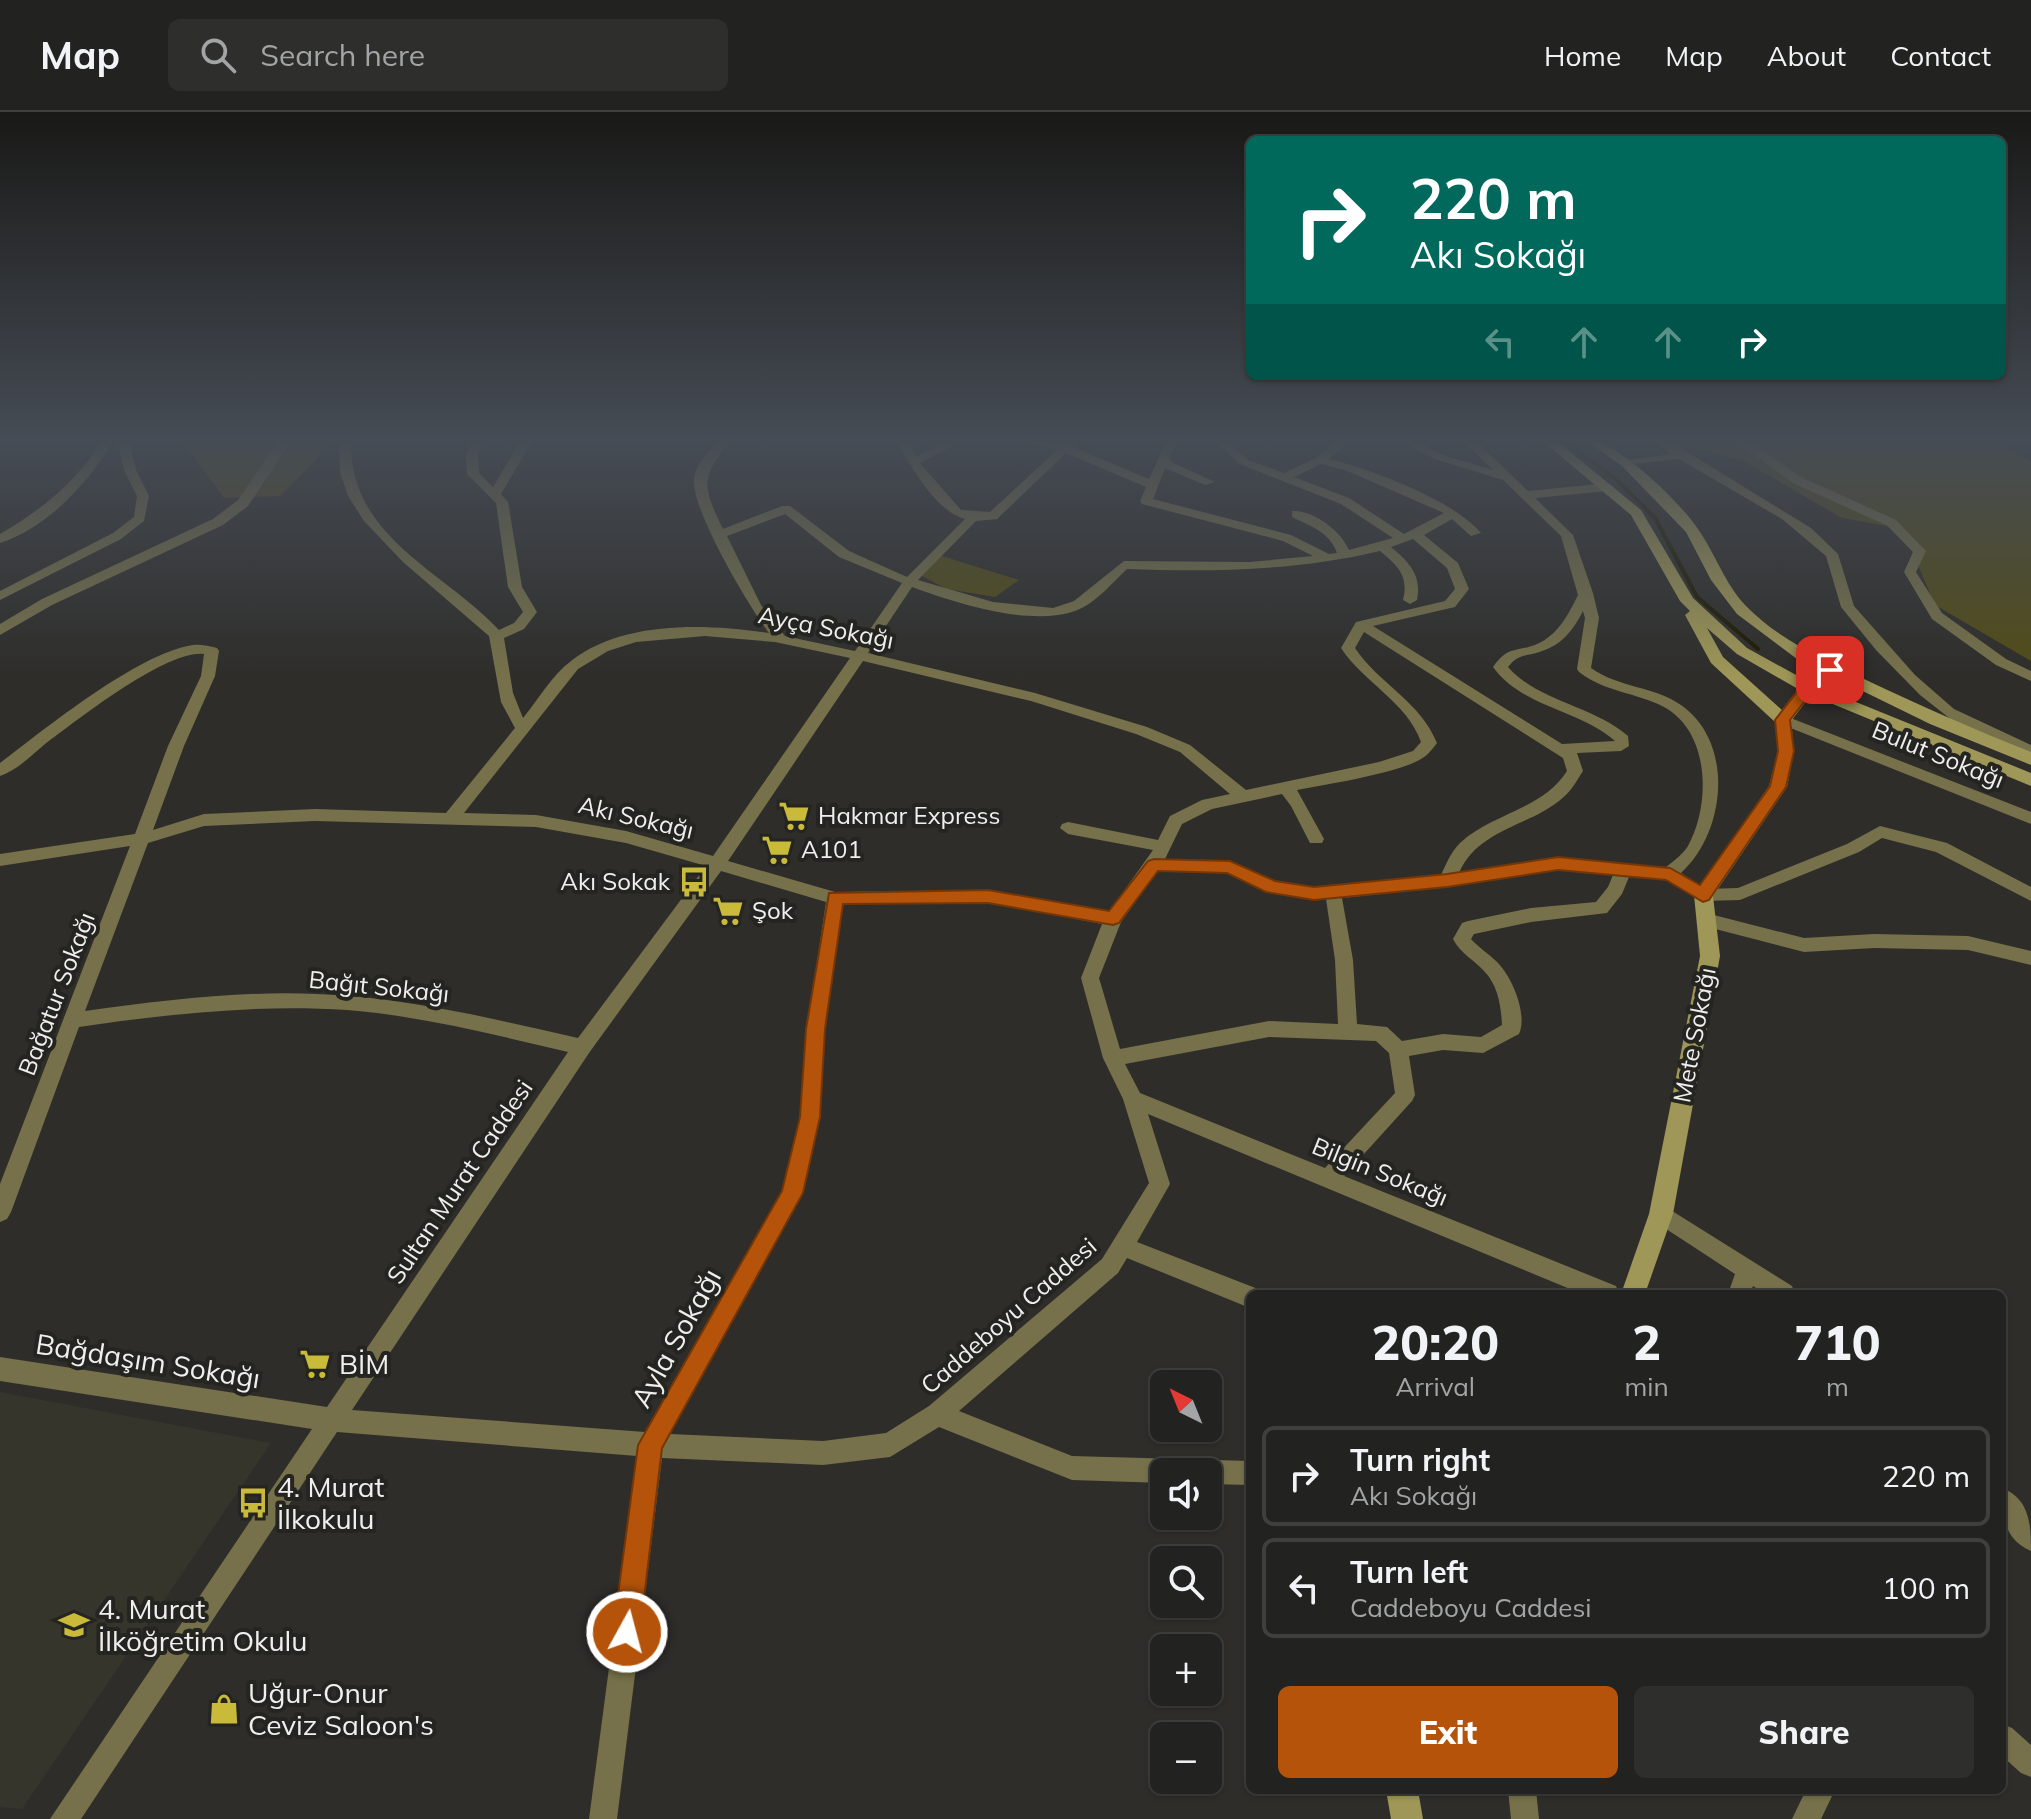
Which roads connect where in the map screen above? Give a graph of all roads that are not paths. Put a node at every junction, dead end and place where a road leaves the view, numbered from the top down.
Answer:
1 (973, 517) edge
2 (37, 518) edge
3 (140, 518) edge
4 (224, 518) edge
5 (370, 518) edge
6 (504, 518) edge
7 (712, 518) edge
8 (763, 518) edge
9 (797, 518) edge
10 (1209, 518) edge
11 (1303, 518) edge
12 (1375, 518) edge
13 (1444, 518) edge
14 (1458, 518) edge
15 (1549, 518) edge
16 (1639, 518) edge
17 (1680, 518) edge
18 (1787, 518) edge
19 (1880, 518) edge
20 (1475, 533) dead end
21 (718, 535) junction
22 (1408, 536) junction
23 (0, 539) edge
24 (1382, 546) junction
25 (1344, 554) junction
26 (1328, 559) junction
27 (910, 581) junction
28 (25, 585) junction
29 (1586, 593) junction
30 (0, 596) edge
31 (1410, 600) dead end
32 (1687, 601) junction
33 (47, 602) junction
34 (1361, 625) junction
35 (0, 630) edge
36 (497, 636) junction
37 (779, 637) junction
38 (859, 656) junction
39 (1803, 656) junction
40 (1775, 670) junction
41 (1830, 670) junction
42 (2031, 677) edge
43 (1808, 688) junction
44 (1756, 696) junction
45 (1783, 720) junction
46 (523, 728) junction
47 (1559, 749) junction
48 (2031, 755) edge
49 (0, 771) edge
50 (2031, 780) edge
51 (1285, 787) junction
52 (1243, 796) junction
53 (452, 817) junction
54 (2031, 818) edge
55 (1068, 828) dead end
56 (144, 838) junction
57 (1316, 839) dead end
58 (1157, 856) junction
59 (0, 860) edge
60 (718, 862) junction
61 (1624, 868) junction
62 (1670, 874) junction
63 (1447, 881) junction
64 (1333, 892) junction
65 (1703, 895) junction
66 (2031, 895) edge
67 (835, 898) junction
68 (1113, 919) junction
69 (1706, 920) junction
70 (2031, 958) edge
71 (73, 1020) junction
72 (1348, 1030) junction
73 (582, 1047) junction
74 (1398, 1050) junction
75 (1113, 1058) junction
76 (1133, 1099) junction
77 (1328, 1179) junction
78 (0, 1212) edge
79 (1661, 1214) junction
80 (1124, 1247) junction
81 (1747, 1270) junction
82 (1598, 1290) edge
83 (1634, 1290) edge
84 (1740, 1290) edge
85 (1778, 1290) edge
86 (1246, 1295) edge
87 (0, 1369) edge
88 (937, 1414) junction
89 (333, 1420) junction
90 (651, 1445) junction
91 (1246, 1473) edge
92 (2006, 1505) edge
93 (2031, 1538) edge
94 (2006, 1741) edge
95 (2031, 1763) edge
96 (1403, 1794) edge
97 (1522, 1794) edge
98 (1819, 1794) edge
99 (64, 1819) edge
100 (603, 1819) edge
101 (1407, 1819) edge
102 (1525, 1819) edge
103 (1806, 1819) edge

1 - 27 street, Sultan Murat Caddesi
2 - 23 street
3 - 28 street
4 - 33 street
5 - 36 street
6 - 36 street
7 - 21 street
8 - 21 street
9 - 27 street
10 - 26 street
11 - 25 street
12 - 22 street
13 - 22 street
14 - 20 street
15 - 29 street
16 - 32 main road
17 - 39 main road
18 - 48 street
19 - 42 street
21 - 37 street
22 - 24 street
22 - 34 street
24 - 25 street
24 - 31 street
25 - 26 street
26 - 27 street
27 - 38 street, Sultan Murat Caddesi
28 - 30 street
28 - 33 street
29 - 47 street
29 - 62 street
32 - 40 main road
32 - 44 main road
33 - 35 street
34 - 47 street
34 - 51 street, Caddeboyu Caddesi
36 - 46 street
37 - 38 street, Ayça Sokağı
37 - 46 street, Ayça Sokağı
38 - 52 street, Ayça Sokağı
38 - 60 street, Sultan Murat Caddesi
39 - 40 main road
39 - 41 main road
40 - 43 main road
40 - 44 main road
41 - 43 main road
41 - 48 main road
43 - 45 main road
43 - 50 main road
44 - 45 main road
45 - 54 street, Bulut Sokağı
45 - 65 main road
46 - 53 street, Ayça Sokağı
47 - 63 street
49 - 56 street, Bağatur Sokağı
51 - 52 street, Caddeboyu Caddesi
51 - 57 street
52 - 58 street, Caddeboyu Caddesi
53 - 56 street, Akı Sokağı
53 - 60 street, Akı Sokağı
55 - 58 street
56 - 59 street, Akı Sokağı
56 - 71 street, Bağatur Sokağı
58 - 64 street
58 - 68 street, Caddeboyu Caddesi
60 - 67 street, Akı Sokağı
60 - 73 street, Sultan Murat Caddesi
61 - 62 street
61 - 63 street
61 - 74 street
62 - 65 street
63 - 64 street
64 - 72 street
65 - 66 street
65 - 69 main road, Mete Sokağı
67 - 68 street, Akı Sokağı
67 - 90 street, Ayla Sokağı
68 - 75 street, Caddeboyu Caddesi
69 - 70 street
69 - 79 main road, Mete Sokağı
71 - 73 street, Bağıt Sokağı
71 - 78 street, Bağatur Sokağı
72 - 74 street
72 - 75 street
73 - 89 street, Sultan Murat Caddesi
74 - 77 street
75 - 76 street, Caddeboyu Caddesi
76 - 77 street, Bilgin Sokağı
76 - 80 street, Caddeboyu Caddesi
77 - 82 street, Bilgin Sokağı
79 - 81 street
79 - 83 main road, Mete Sokağı
80 - 86 street
80 - 88 street, Caddeboyu Caddesi
81 - 84 street
81 - 85 street
87 - 89 street, Bağdaşım Sokağı
88 - 90 street, Caddeboyu Caddesi
88 - 91 street
89 - 90 street, Caddeboyu Caddesi
89 - 99 street, Sultan Murat Caddesi
90 - 100 street, Ayla Sokağı
92 - 93 street
94 - 95 street
96 - 101 main road
97 - 102 street
98 - 103 street

